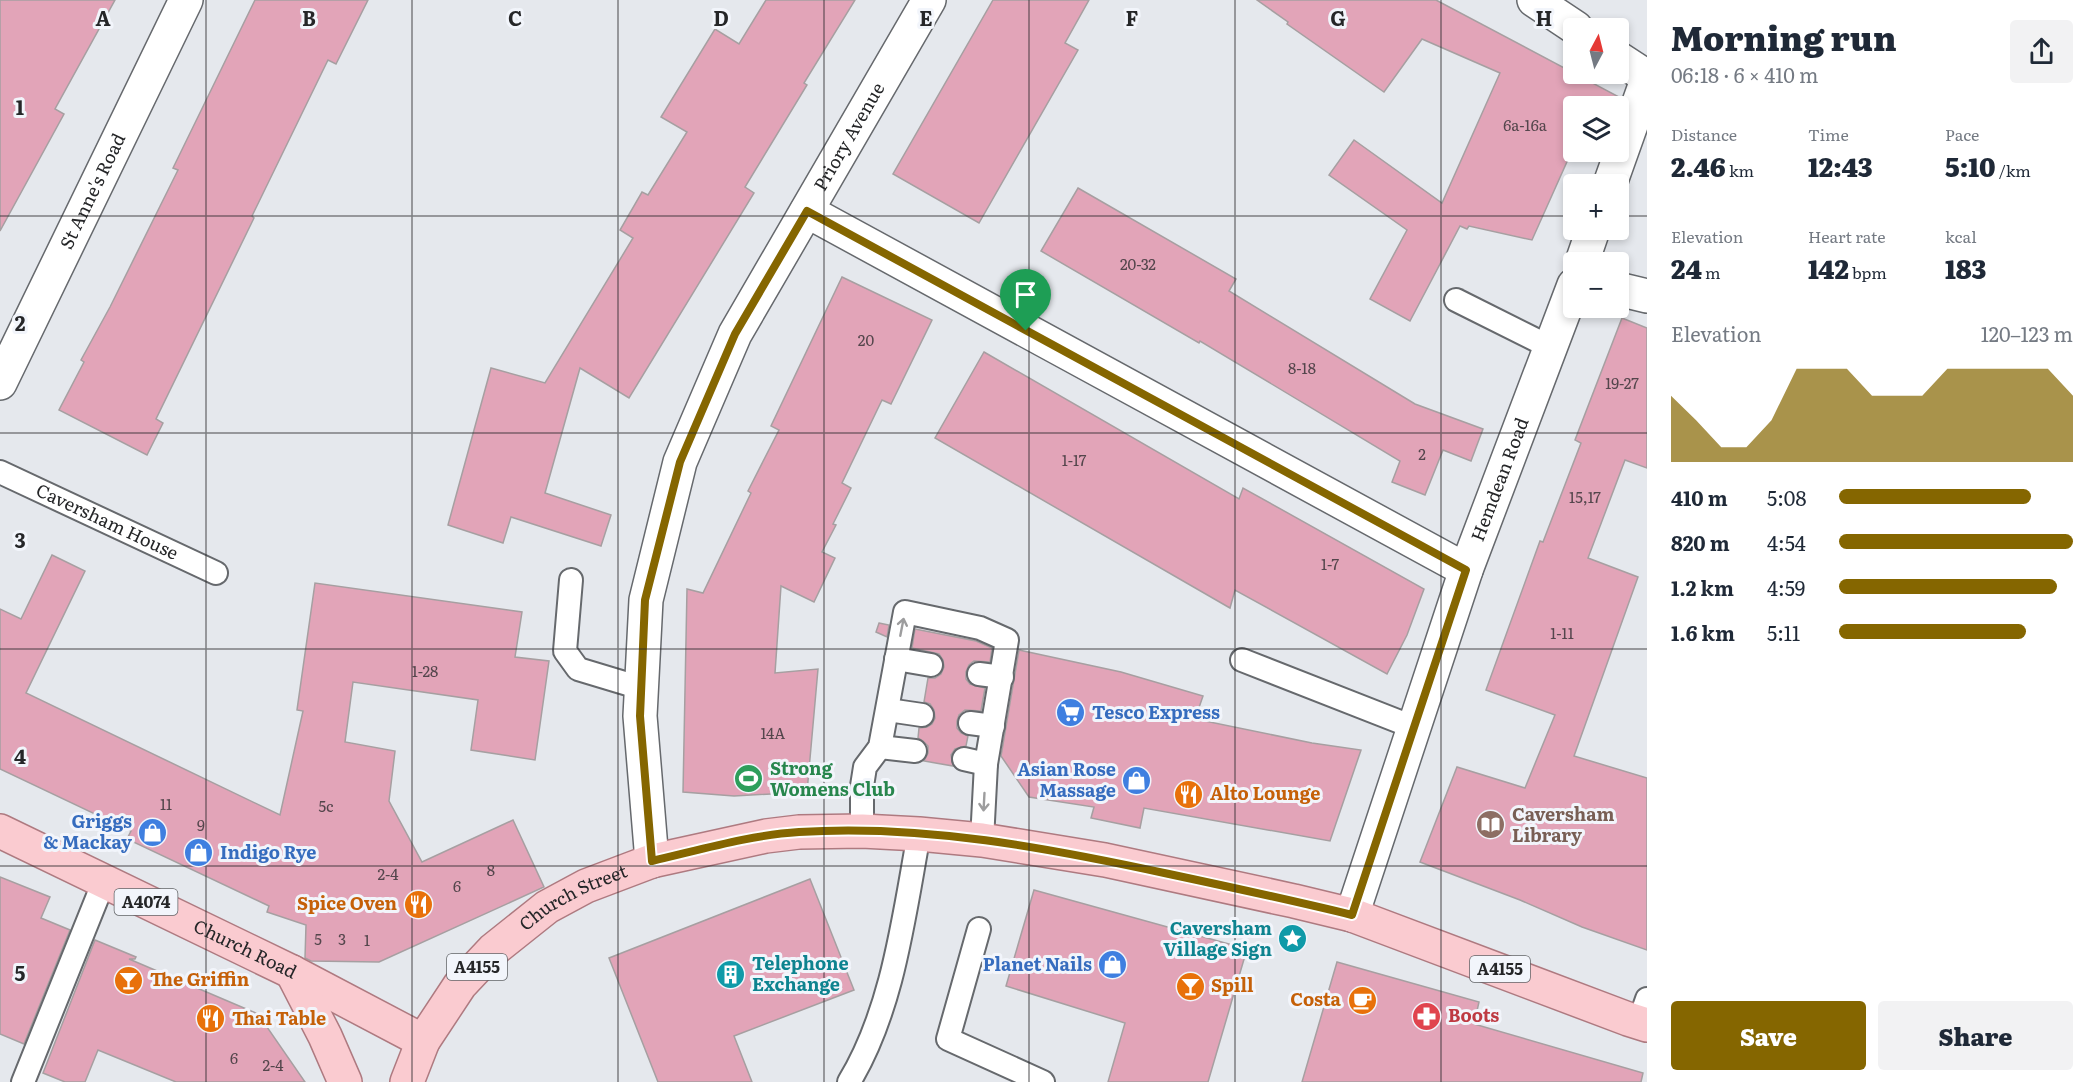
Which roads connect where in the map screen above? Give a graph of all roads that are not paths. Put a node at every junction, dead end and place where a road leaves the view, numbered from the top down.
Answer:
1 (186, 0) edge
2 (929, 0) edge
3 (1534, 0) edge
4 (1563, 19) edge
5 (1629, 66) edge
6 (1647, 79) edge
7 (1614, 174) edge
8 (807, 211) junction
9 (1629, 292) edge
10 (1647, 296) edge
11 (1456, 300) dead end
12 (1563, 313) edge
13 (1550, 347) junction
14 (0, 383) edge
15 (0, 472) edge
16 (1466, 570) junction
17 (216, 573) dead end
18 (571, 580) dead end
19 (896, 659) junction
20 (1242, 660) dead end
21 (931, 665) dead end
22 (641, 688) junction
23 (888, 710) junction
24 (922, 715) dead end
25 (970, 723) dead end
26 (993, 726) junction
27 (1413, 727) junction
28 (880, 747) junction
29 (915, 751) dead end
30 (964, 759) dead end
31 (986, 764) junction
32 (0, 831) edge
33 (862, 831) junction
34 (919, 834) junction
35 (982, 840) junction
36 (652, 861) junction
37 (104, 881) junction
38 (1352, 915) junction
39 (979, 929) dead end
40 (292, 972) junction
41 (1644, 1015) edge
42 (423, 1041) junction
43 (23, 1082) edge
44 (345, 1082) edge
45 (407, 1082) edge
46 (849, 1082) edge
47 (1043, 1082) edge

1 - 14 street, St Anne's Road
2 - 8 street, Priory Avenue
3 - 4 street
5 - 6 street
6 - 7 street
8 - 16 street
8 - 22 street, Priory Avenue
9 - 10 street
11 - 13 lane
12 - 13 street, Hemdean Road
13 - 16 street, Hemdean Road
15 - 17 lane, Caversham House
16 - 27 street, Hemdean Road
18 - 22 lane
19 - 21 lane
19 - 23 lane
19 -> 26 lane
20 - 27 lane
22 - 36 street, Priory Avenue
23 - 24 lane
23 - 28 lane
25 - 26 lane
26 - 31 lane
27 - 38 street, Hemdean Road
28 - 29 lane
28 - 33 lane
30 - 31 lane
31 -> 35 lane
32 - 37 main road, Church Road / A4074
33 - 34 main road, Church Street / A4155
33 - 36 main road, Church Street / A4155
34 - 35 main road, Church Street / A4155
34 - 46 lane
35 - 38 main road, Church Street / A4155
36 - 42 main road, Church Street / A4155
37 - 40 main road, Church Road / A4074
37 - 43 lane
38 - 41 main road, Church Street / A4155
39 - 47 lane
40 - 42 main road, Church Road / A4074
40 - 44 main road
42 - 45 main road, A4155

